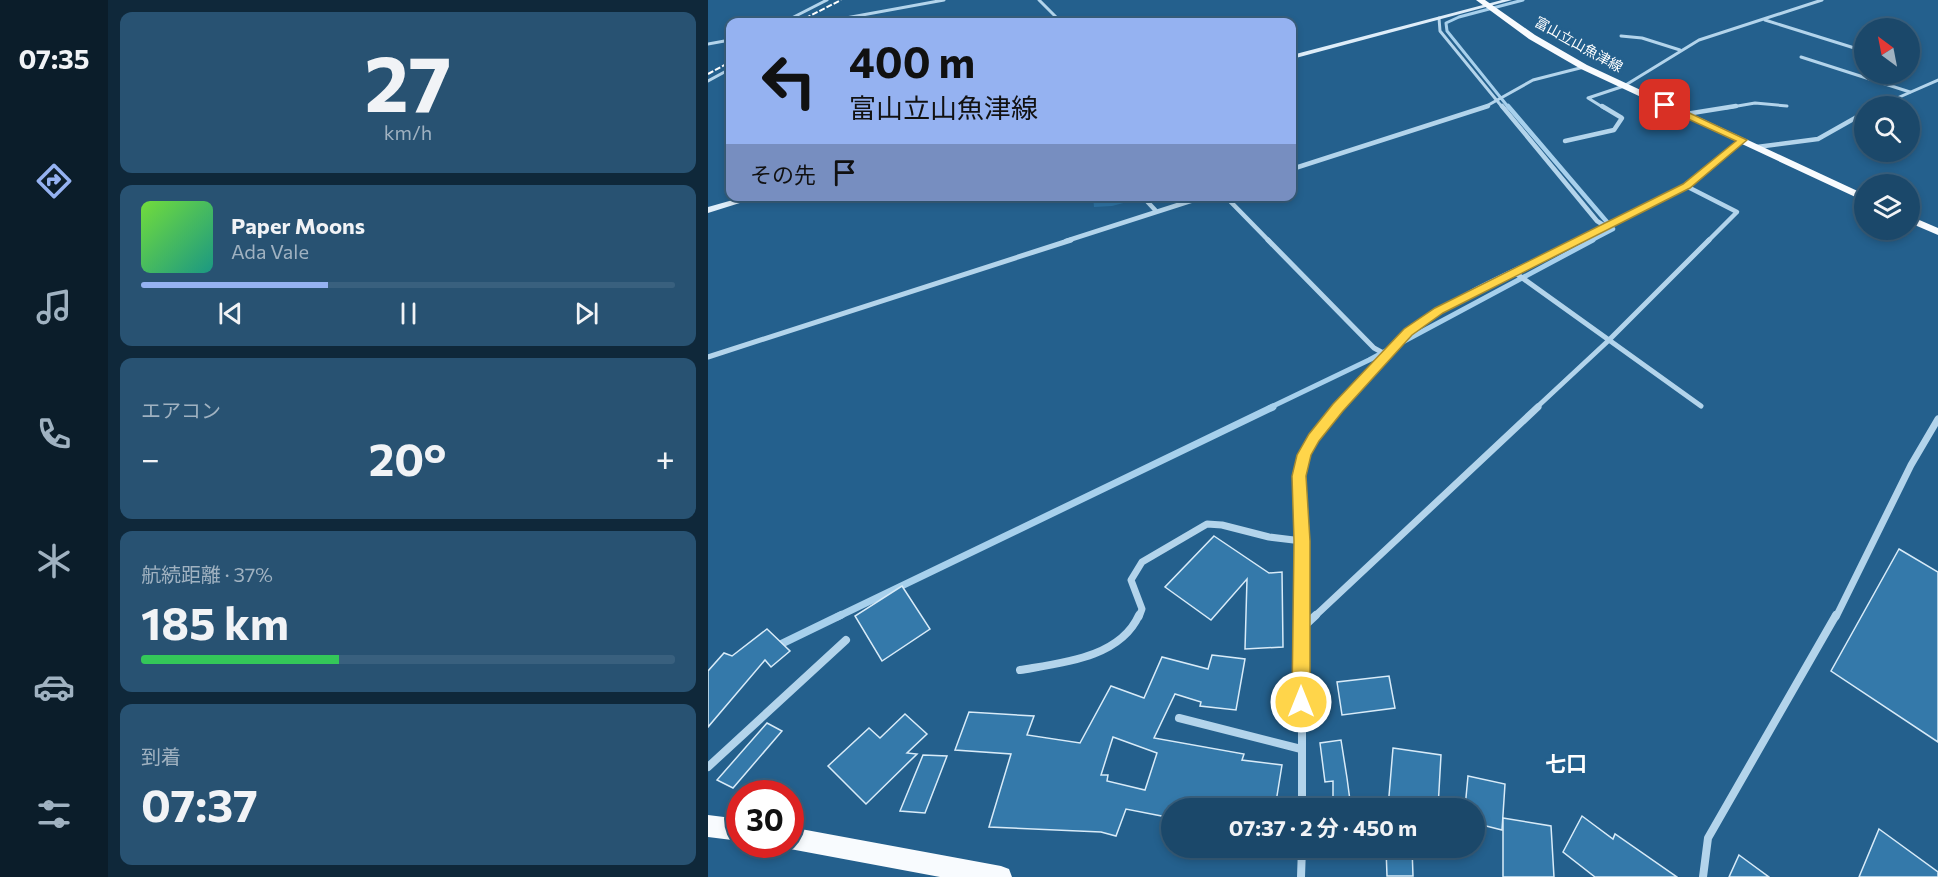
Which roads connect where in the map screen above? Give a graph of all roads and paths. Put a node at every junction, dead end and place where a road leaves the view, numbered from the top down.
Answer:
1 (827, 0) edge
2 (944, 0) edge
3 (1039, 0) edge
4 (1509, 0) edge
5 (1822, 0) edge
6 (1484, 3) edge
7 (792, 18) edge
8 (846, 18) edge
9 (1057, 18) edge
10 (1439, 18) junction
11 (1764, 20) junction
12 (1621, 36) dead end
13 (726, 41) edge
14 (708, 44) edge
15 (1854, 48) edge
16 (1680, 50) junction
17 (1296, 56) edge
18 (1801, 57) dead end
19 (1584, 67) junction
20 (726, 71) edge
21 (1854, 72) edge
22 (1938, 80) edge
23 (708, 81) edge
24 (1890, 84) edge
25 (1624, 86) junction
26 (1910, 92) junction
27 (1901, 96) edge
28 (1496, 100) junction
29 (1787, 105) dead end
30 (1686, 114) junction
31 (1854, 119) edge
32 (1742, 140) junction
33 (1565, 141) dead end
34 (1757, 147) junction
35 (1296, 168) edge
36 (1686, 186) junction
37 (1854, 193) edge
38 (740, 201) edge
39 (1147, 201) edge
40 (1189, 201) edge
41 (1230, 201) edge
42 (708, 210) edge
43 (1156, 211) junction
44 (1920, 224) edge
45 (1605, 226) junction
46 (1938, 232) edge
47 (1514, 272) junction
48 (1608, 341) junction
49 (1385, 354) junction
50 (708, 357) edge
51 (1701, 406) dead end
52 (1938, 419) edge
53 (1302, 541) junction
54 (1300, 630) junction
55 (846, 640) dead end
56 (1020, 670) dead end
57 (1179, 718) dead end
58 (1301, 749) junction
59 (708, 767) edge
60 (1302, 798) edge
61 (708, 826) edge
62 (726, 828) edge
63 (804, 841) edge
64 (1302, 858) edge
65 (1001, 877) edge
66 (1301, 877) edge
67 (1703, 877) edge

1 - 7 street
2 - 8 street
3 - 9 street
4 - 6 street
5 - 11 street
6 - 10 street
6 - 19 main road, 富山立山魚津線
10 - 17 street
10 - 28 street
11 - 15 street
11 - 16 street
12 - 16 street
13 - 14 street
16 - 25 street
18 - 21 street
19 - 25 main road, 富山立山魚津線
19 - 28 street
20 - 23 street
22 - 26 street
24 - 26 street
25 - 30 main road, 富山立山魚津線
25 - 33 street
26 - 27 street
28 - 35 street
28 - 45 street
29 - 30 street
30 - 32 main road, 富山立山魚津線
31 - 34 street
32 - 34 main road, 富山立山魚津線
32 - 36 street
34 - 37 main road, 富山立山魚津線
36 - 45 street
36 - 48 street
38 - 42 street
39 - 43 street
40 - 43 street
41 - 49 street
43 - 50 street
44 - 46 main road
45 - 47 street
47 - 48 street
47 - 49 street
48 - 51 street
48 - 54 street
49 - 53 street
52 - 67 street
53 - 54 street
53 - 56 street
54 - 58 street
55 - 59 street
57 - 58 street
58 - 60 street
61 - 62 main road
63 - 65 main road
64 - 66 street

